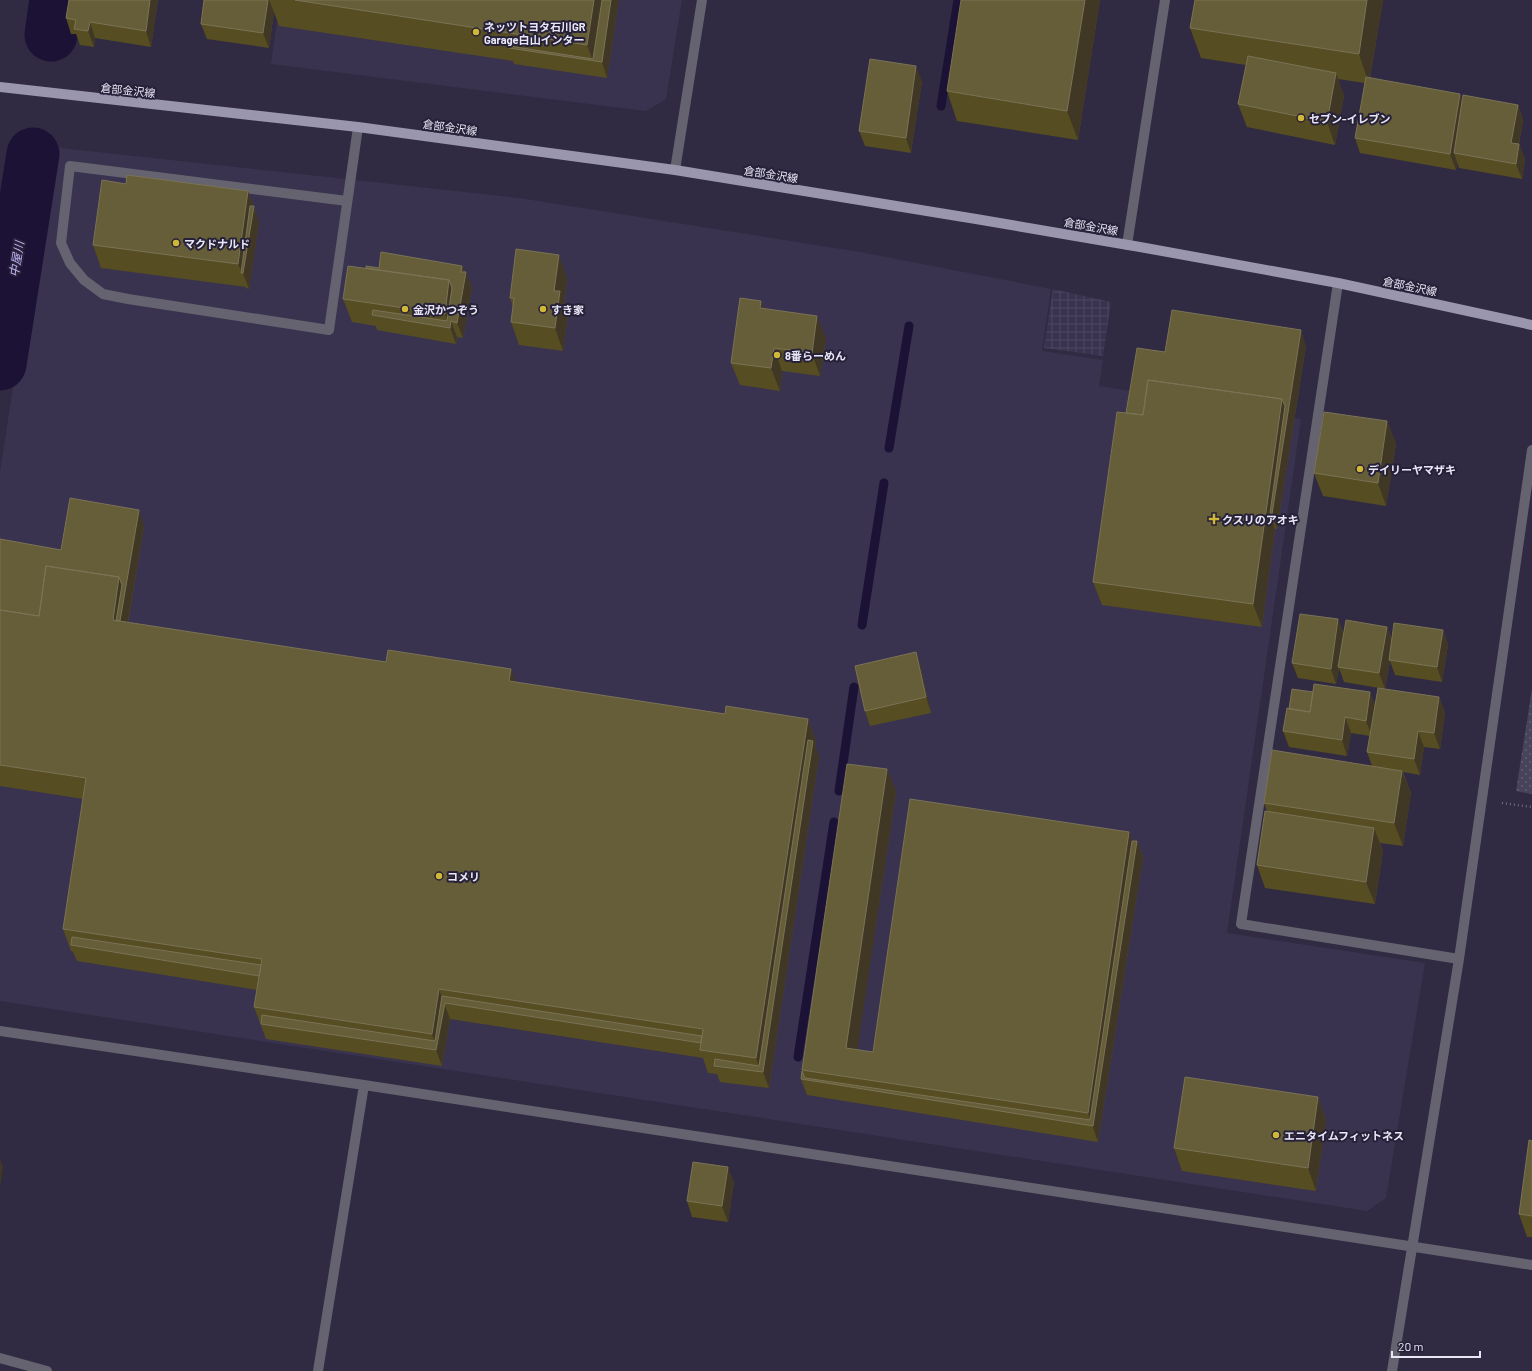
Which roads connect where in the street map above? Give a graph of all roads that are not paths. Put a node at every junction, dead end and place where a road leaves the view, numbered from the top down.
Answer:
1 (702, 0) edge
2 (1165, 0) edge
3 (0, 87) edge
4 (358, 127) junction
5 (674, 170) junction
6 (347, 201) junction
7 (1127, 244) junction
8 (1338, 283) junction
9 (1532, 325) edge
10 (1532, 450) edge
11 (1459, 959) junction
12 (0, 1031) edge
13 (364, 1085) junction
14 (1412, 1247) junction
15 (1532, 1265) edge
16 (0, 1358) edge
17 (47, 1371) edge
18 (318, 1371) edge
19 (1392, 1371) edge

1 - 5 street
2 - 7 street
3 - 4 main road, 倉部金沢線
4 - 5 main road, 倉部金沢線
4 - 6 street
5 - 7 main road, 倉部金沢線
6 - 6 street
7 - 8 main road, 倉部金沢線
8 - 9 main road, 倉部金沢線
8 - 11 street
10 - 11 street
11 - 14 street
12 - 13 street
13 - 14 street
13 - 18 street
14 - 15 street
14 - 19 street
16 - 17 street

